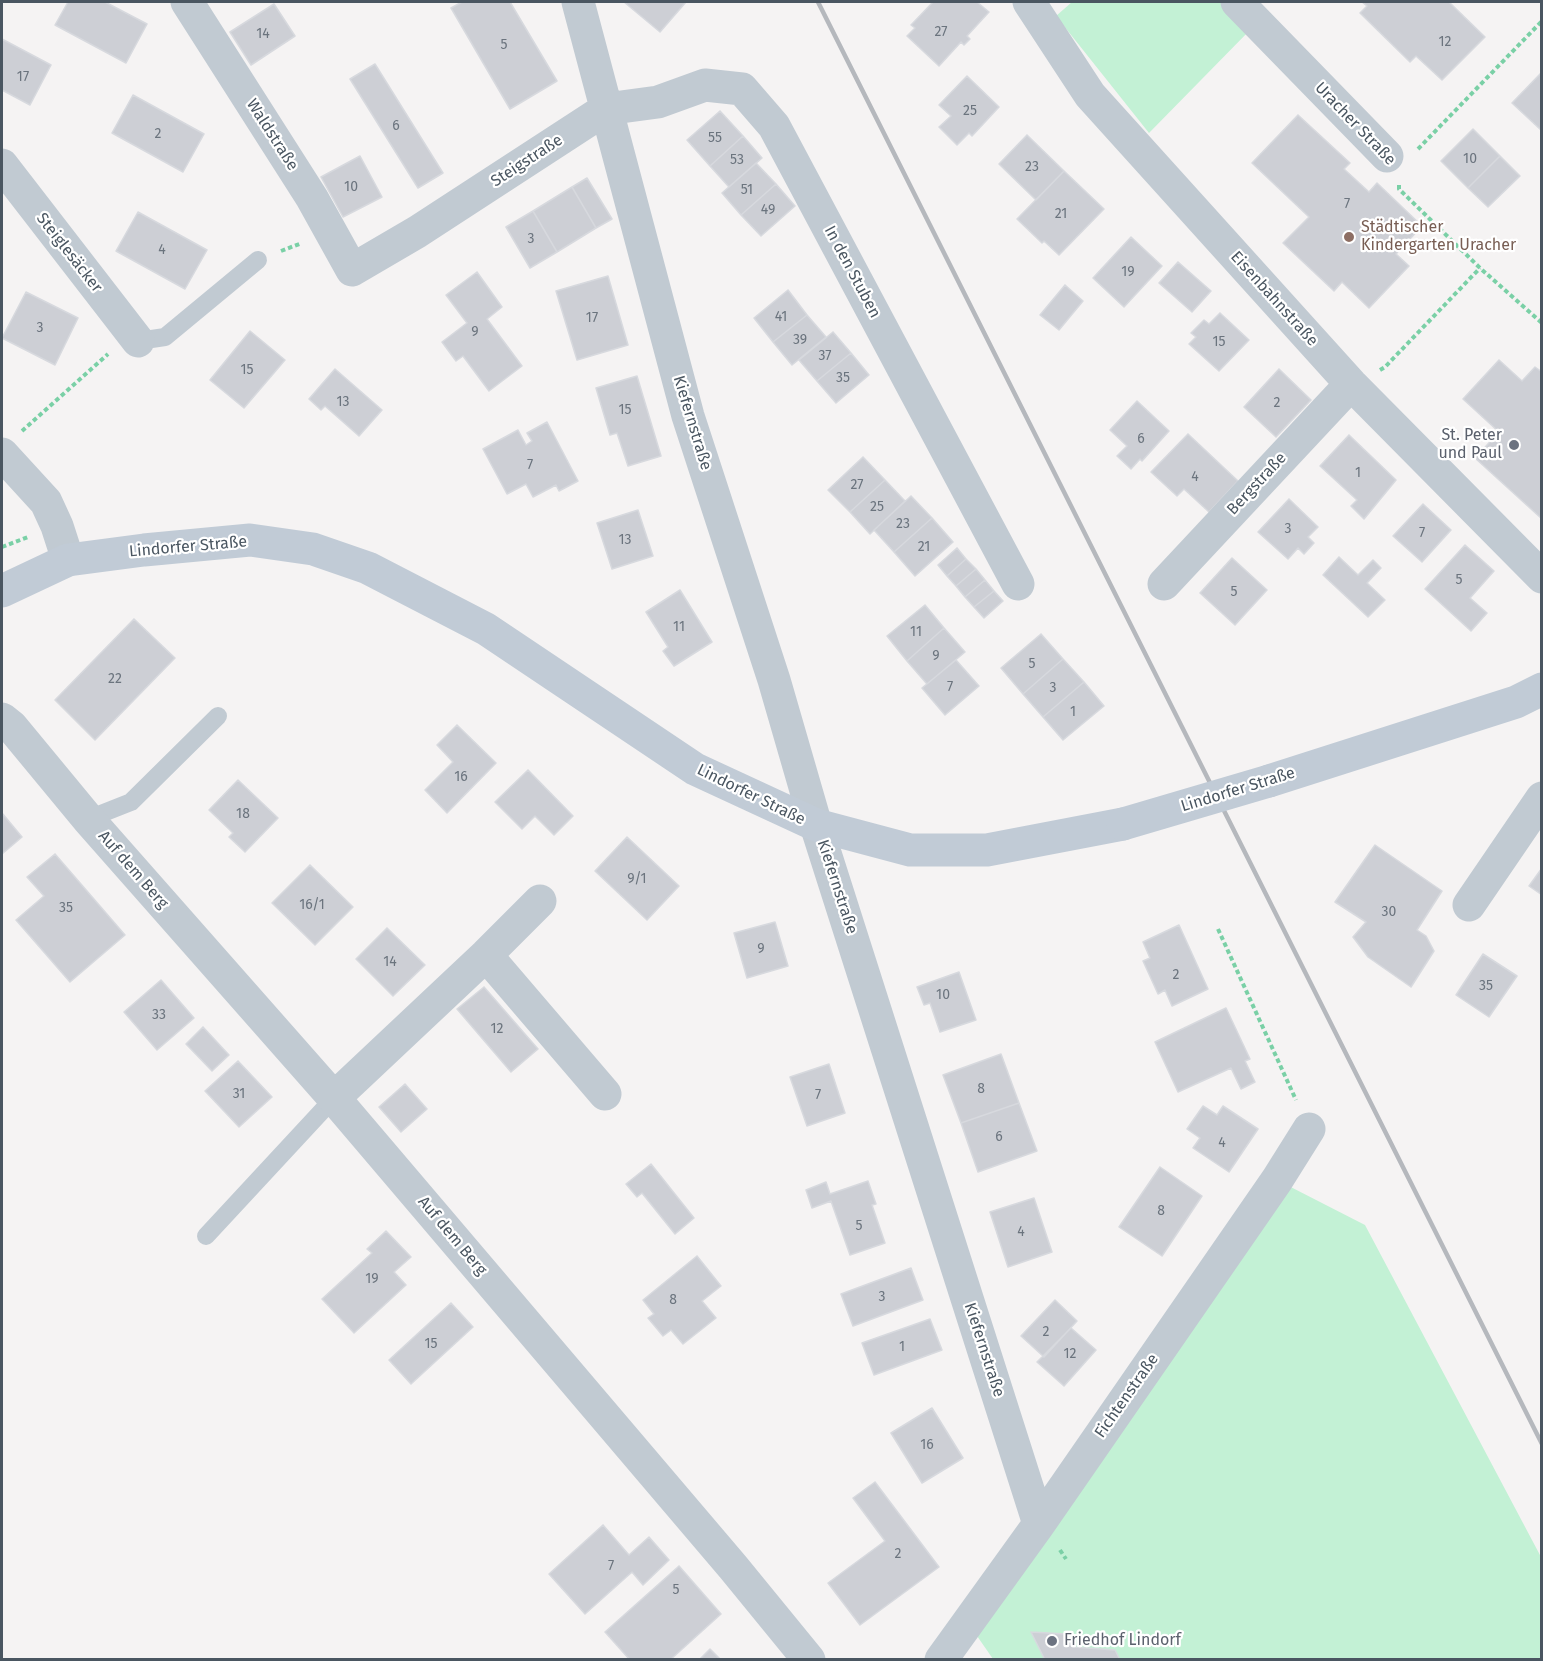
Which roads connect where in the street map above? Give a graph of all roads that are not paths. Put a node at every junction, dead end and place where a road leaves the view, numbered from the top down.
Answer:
1 (187, 2) edge
2 (578, 2) edge
3 (1029, 2) edge
4 (1237, 2) edge
5 (606, 109) junction
6 (1393, 163) road end
7 (2, 165) edge
8 (258, 260) road end
9 (352, 270) joint
10 (134, 337) joint
11 (1351, 384) junction
12 (10, 444) edge
13 (68, 560) junction
14 (1542, 577) edge
15 (1018, 584) dead end
16 (1164, 584) dead end
17 (2, 591) edge
18 (1542, 689) edge
19 (218, 716) dead end
20 (2, 719) edge
21 (1542, 798) edge
22 (88, 819) junction
23 (816, 825) junction
24 (540, 901) dead end
25 (1469, 905) dead end
26 (486, 955) junction
27 (605, 1094) dead end
28 (334, 1098) junction
29 (1309, 1129) road end
30 (206, 1236) dead end
31 (1039, 1524) junction
32 (810, 1659) edge
33 (941, 1659) edge

1 - 9 street, Waldstraße
2 - 5 street
3 - 11 street, Eisenbahnstraße
4 - 6 street, Uracher Straße
5 - 9 street, Steigstraße
5 - 15 street, In den Stuben
5 - 23 street, Kiefernstraße
7 - 10 street, Steiglesäcker
8 - 10 lane
11 - 14 street, Eisenbahnstraße
11 - 16 street, Bergstraße
12 - 13 street
13 - 17 street, Lindorfer Straße
13 - 23 street, Lindorfer Straße
18 - 23 street, Lindorfer Straße, bridge
19 - 22 lane, Auf dem Berg
20 - 22 street, Auf dem Berg
21 - 25 street
22 - 28 street, Auf dem Berg
23 - 31 street, Kiefernstraße
24 - 26 street
26 - 27 street
26 - 28 street
28 - 30 lane
28 - 32 street, Auf dem Berg
29 - 31 street, Fichtenstraße
31 - 33 street, Fichtenstraße

